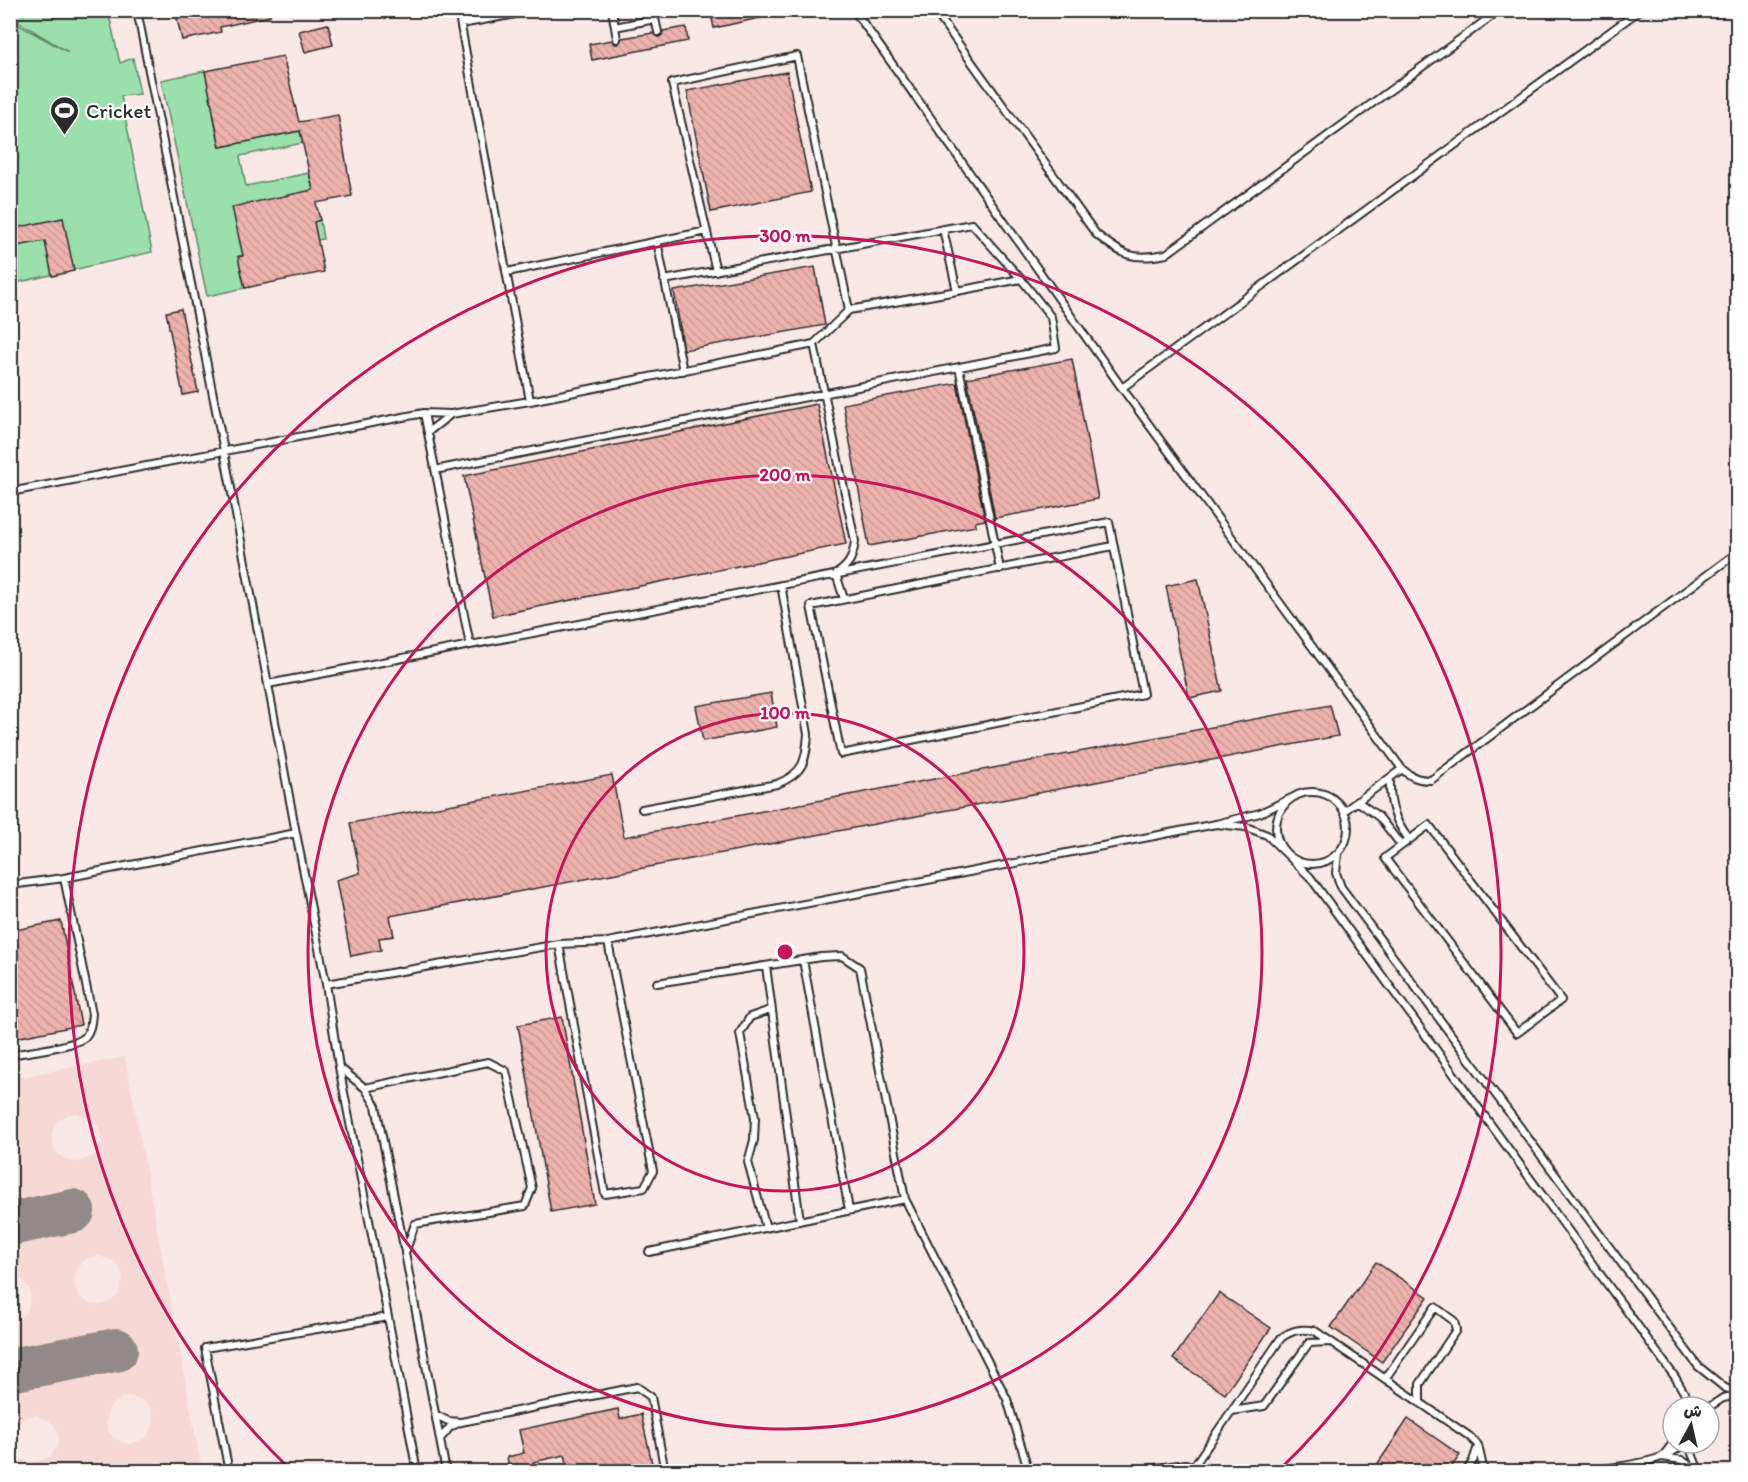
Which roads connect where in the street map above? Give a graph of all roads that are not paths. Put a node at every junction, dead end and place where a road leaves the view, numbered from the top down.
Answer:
1 (137, 10) edge
2 (458, 10) edge
3 (538, 10) edge
4 (612, 10) edge
5 (653, 10) edge
6 (854, 10) edge
7 (934, 10) edge
8 (1500, 10) edge
9 (1640, 10) edge
10 (655, 19) junction
11 (461, 24) junction
12 (615, 27) junction
13 (657, 32) dead end
14 (617, 39) dead end
15 (943, 229) junction
16 (707, 231) junction
17 (657, 241) junction
18 (836, 249) junction
19 (716, 271) junction
20 (507, 272) junction
21 (1021, 279) junction
22 (664, 280) junction
23 (957, 291) junction
24 (849, 310) junction
25 (814, 344) junction
26 (959, 367) junction
27 (683, 371) junction
28 (1122, 388) junction
29 (825, 393) junction
30 (530, 401) junction
31 (424, 413) junction
32 (451, 414) junction
33 (428, 432) junction
34 (224, 451) junction
35 (435, 470) junction
36 (10, 492) edge
37 (994, 544) junction
38 (1113, 546) junction
39 (1737, 552) edge
40 (1000, 569) junction
41 (836, 574) junction
42 (781, 585) junction
43 (844, 599) junction
44 (470, 645) junction
45 (268, 684) junction
46 (1402, 769) junction
47 (1390, 778) junction
48 (1296, 796) junction
49 (1357, 801) junction
50 (642, 809) dead end
51 (1344, 811) junction
52 (1216, 824) junction
53 (296, 833) junction
54 (1409, 839) junction
55 (1401, 845) junction
56 (1286, 853) junction
57 (1338, 854) junction
58 (64, 878) junction
59 (10, 885) edge
60 (608, 942) junction
61 (559, 944) junction
62 (803, 960) junction
63 (766, 966) junction
64 (657, 983) dead end
65 (326, 984) junction
66 (770, 1010) junction
67 (10, 1055) edge
68 (339, 1068) junction
69 (365, 1088) junction
70 (905, 1199) junction
71 (849, 1210) junction
72 (800, 1221) junction
73 (766, 1228) junction
74 (649, 1252) dead end
75 (405, 1253) junction
76 (388, 1317) junction
77 (1330, 1342) junction
78 (1384, 1379) junction
79 (1737, 1394) edge
80 (1685, 1395) edge
81 (1721, 1399) edge
82 (1420, 1403) junction
83 (1232, 1410) junction
84 (436, 1414) junction
85 (461, 1422) junction
86 (440, 1439) junction
87 (1478, 1445) junction
88 (1666, 1455) edge
89 (1693, 1455) edge
90 (1662, 1457) junction
91 (1630, 1464) junction
92 (1194, 1466) junction
93 (1598, 1470) dead end
94 (229, 1472) edge
95 (417, 1472) edge
96 (446, 1472) edge
97 (665, 1472) edge
98 (1029, 1472) edge
99 (1127, 1472) edge
100 (1202, 1472) edge
101 (1466, 1472) edge
102 (1484, 1472) edge
103 (1631, 1472) edge
104 (1699, 1472) edge

1 - 34 lane
2 - 11 lane
3 - 11 lane
4 - 12 lane
5 - 10 lane
6 - 28 lane
7 - 8 lane
9 - 28 lane
10 - 12 lane
10 - 13 lane
11 - 20 lane
12 - 14 lane
15 - 18 lane
15 - 21 lane
15 - 23 lane
16 - 17 lane
16 - 18 lane
16 - 19 lane
17 - 20 lane
17 - 22 lane
18 - 19 lane
18 - 24 lane
19 - 22 lane
20 - 30 lane
21 - 23 lane
21 - 26 lane
22 - 27 lane
23 - 24 lane
24 - 25 lane
25 - 27 lane
25 - 29 lane
26 - 29 lane
26 - 37 lane
27 - 30 lane
28 - 46 lane
29 - 35 lane
29 - 41 lane
30 - 32 lane
31 - 32 lane
31 - 33 lane
31 - 34 lane
32 - 33 lane
33 - 35 lane
34 - 36 lane
34 - 45 lane
35 - 44 lane
37 - 38 lane
37 - 40 lane
37 - 41 lane
38 - 40 lane
38 - 43 lane
39 - 46 lane
40 - 43 lane
41 - 42 lane
41 - 43 lane
42 - 44 lane
42 - 50 lane
44 - 45 lane
45 - 53 lane
46 - 47 lane
47 - 49 lane
47 - 54 lane
48 - 51 lane
48 - 52 lane
48 - 56 lane
49 - 51 lane
49 - 55 lane
51 - 57 lane
52 - 56 lane
52 - 60 lane
53 - 58 lane
53 - 65 lane
54 - 55 lane
54 - 55 lane
56 - 57 lane
56 - 80 lane
57 - 79 lane
58 - 59 lane
58 - 67 lane
60 - 61 lane
60 - 61 lane
61 - 65 lane
62 - 63 lane
62 - 70 lane
62 - 71 lane
63 - 64 lane
63 - 66 lane
65 - 68 lane
66 - 72 lane
66 - 73 lane
68 - 69 lane
68 - 76 lane
69 - 75 lane
69 - 75 lane
70 - 71 lane
70 - 98 lane
71 - 72 lane
72 - 73 lane
73 - 74 lane
75 - 84 lane
76 - 94 lane
76 - 95 lane
77 - 78 lane
77 - 83 lane
77 - 83 lane
78 - 82 lane
78 - 82 lane
79 - 81 lane
82 - 87 lane
83 - 92 lane
84 - 85 lane
84 - 86 lane
85 - 86 lane
85 - 97 lane
86 - 96 lane
87 - 101 lane
87 - 102 lane
88 - 90 lane
89 - 104 lane
90 - 91 lane
90 - 104 lane
91 - 93 lane
91 - 103 lane
92 - 99 lane
92 - 100 lane

